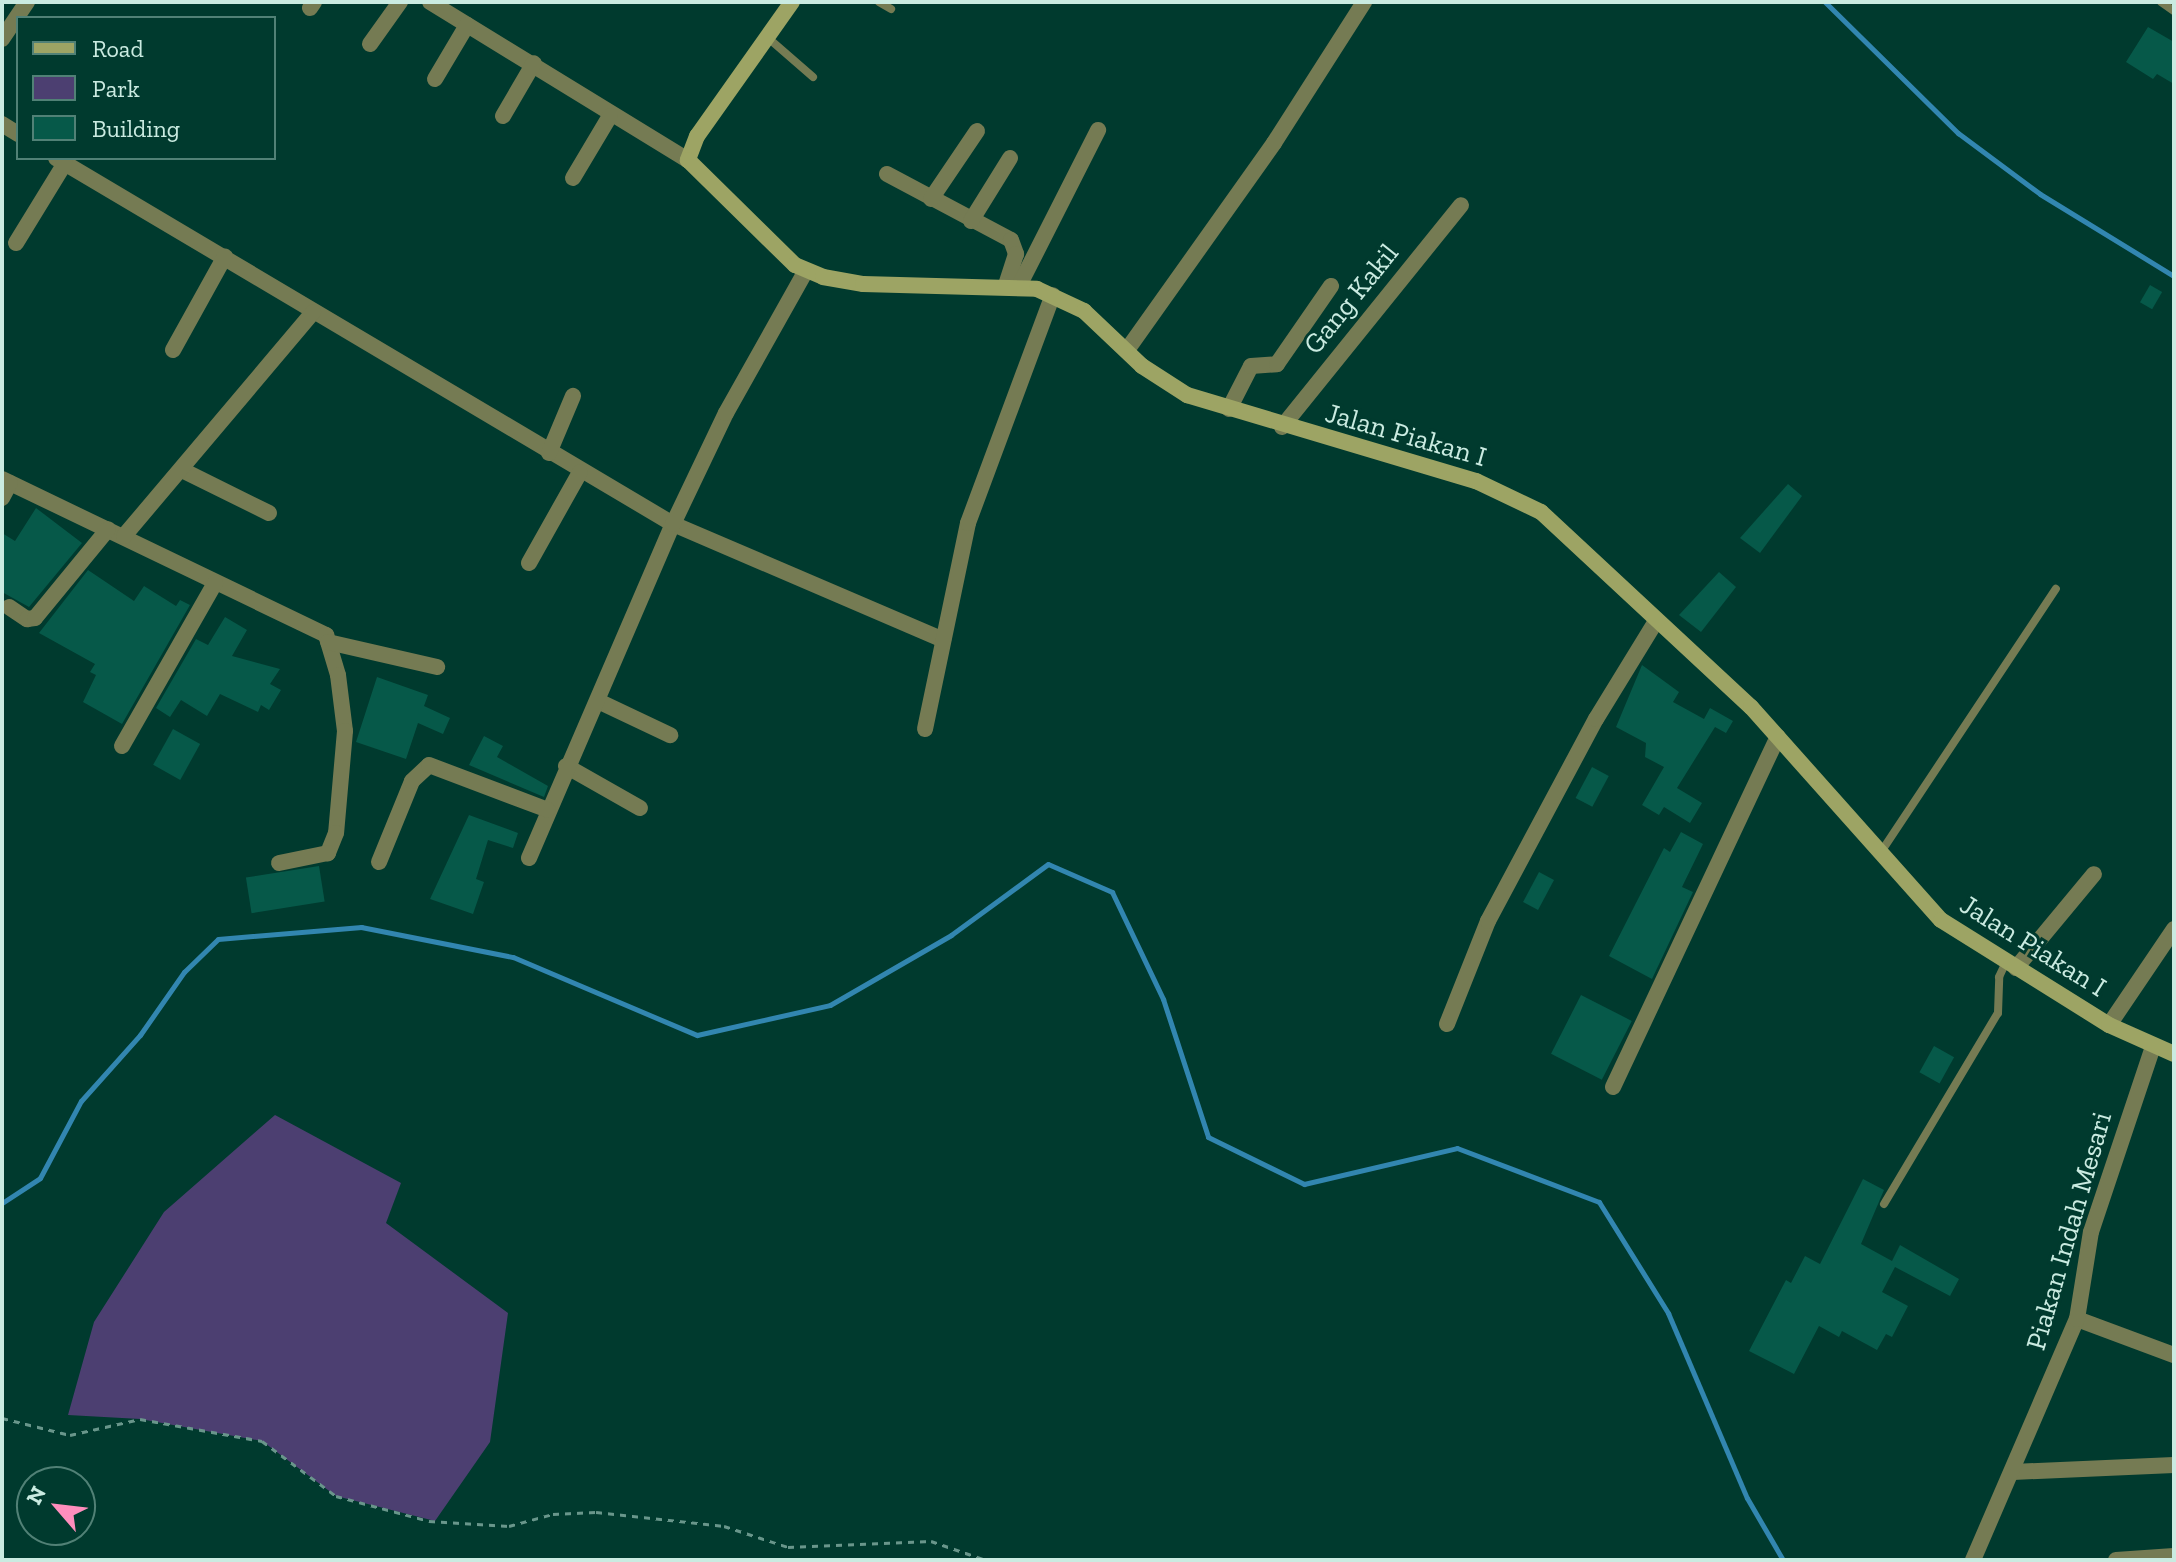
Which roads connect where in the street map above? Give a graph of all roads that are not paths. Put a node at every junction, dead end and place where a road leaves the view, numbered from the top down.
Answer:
1 (400, 2) edge
2 (430, 2) edge
3 (792, 2) edge
4 (879, 2) edge
5 (1364, 2) edge
6 (2161, 2) edge
7 (891, 9) dead end
8 (2174, 11) edge
9 (16, 18) edge
10 (467, 25) junction
11 (767, 37) junction
12 (2, 39) edge
13 (370, 44) dead end
14 (534, 63) junction
15 (813, 77) dead end
16 (435, 79) dead end
17 (503, 116) dead end
18 (610, 116) junction
19 (1098, 130) dead end
20 (977, 131) dead end
21 (1010, 158) dead end
22 (688, 160) junction
23 (61, 161) edge
24 (887, 174) dead end
25 (573, 178) dead end
26 (931, 199) junction
27 (1461, 205) dead end
28 (971, 221) junction
29 (16, 243) dead end
30 (225, 256) junction
31 (805, 272) junction
32 (1013, 285) junction
33 (1331, 286) dead end
34 (1053, 295) junction
35 (313, 312) junction
36 (173, 350) dead end
37 (1127, 350) junction
38 (573, 396) dead end
39 (1229, 409) junction
40 (1282, 427) junction
41 (549, 453) junction
42 (182, 470) junction
43 (580, 472) junction
44 (6, 481) edge
45 (2, 498) edge
46 (269, 513) dead end
47 (673, 524) junction
48 (108, 529) junction
49 (124, 536) junction
50 (529, 563) dead end
51 (215, 583) junction
52 (2056, 589) dead end
53 (9, 607) dead end
54 (1656, 621) junction
55 (943, 640) junction
56 (328, 642) junction
57 (437, 667) dead end
58 (598, 701) junction
59 (925, 729) dead end
60 (670, 735) dead end
61 (1778, 737) junction
62 (122, 746) dead end
63 (566, 766) junction
64 (640, 808) dead end
65 (548, 810) junction
66 (1880, 852) junction
67 (529, 858) dead end
68 (379, 862) dead end
69 (279, 863) dead end
70 (2094, 874) dead end
71 (2174, 929) edge
72 (2011, 965) junction
73 (1447, 1024) dead end
74 (2109, 1025) junction
75 (2153, 1047) junction
76 (2174, 1054) edge
77 (1613, 1087) dead end
78 (1884, 1204) dead end
79 (2077, 1319) junction
80 (2174, 1355) edge
81 (2174, 1465) edge
82 (2013, 1472) junction
83 (2174, 1556) edge
84 (1973, 1560) edge
85 (2116, 1560) edge

1 - 13 street
2 - 10 street
3 - 11 street
4 - 7 lane
5 - 37 street
6 - 8 lane
9 - 12 street
10 - 14 street
10 - 16 street
11 - 15 lane
11 - 22 street
14 - 17 street
14 - 18 street
18 - 22 street
18 - 25 street
19 - 32 street
20 - 26 street
21 - 28 street
22 - 31 street
23 - 29 street
23 - 30 street
24 - 26 street
26 - 28 street
27 - 40 street, Gang Kakil
28 - 32 street
30 - 35 street
30 - 36 street
31 - 32 street, Jalan Piakan I
31 - 47 street
32 - 34 street, Jalan Piakan I
33 - 39 street
34 - 37 street, Jalan Piakan I
34 - 55 street
35 - 41 street
35 - 42 street
37 - 39 street, Jalan Piakan I
38 - 41 street
39 - 40 street, Jalan Piakan I
40 - 54 street, Jalan Piakan I
41 - 43 street
42 - 46 street
42 - 49 street
43 - 47 street
43 - 50 street
44 - 45 street
44 - 48 street
47 - 55 street
47 - 58 street
48 - 49 street
48 - 53 street
49 - 51 street
51 - 56 street
51 - 62 street
52 - 66 lane
54 - 61 street, Jalan Piakan I
54 - 73 street
55 - 59 street
56 - 57 street
56 - 69 street
58 - 60 street
58 - 63 street
61 - 66 street, Jalan Piakan I
61 - 77 street
63 - 64 street
63 - 65 street
65 - 67 street
65 - 68 street
66 - 72 street, Jalan Piakan I
70 - 72 street
71 - 74 street
72 - 74 street, Jalan Piakan I
72 - 78 lane
74 - 75 street, Jalan Piakan I
75 - 76 street, Jalan Piakan I
75 - 79 street, Piakan Indah Mesari
79 - 80 street
79 - 82 street, Piakan Indah Mesari
81 - 82 street
82 - 84 street, Piakan Indah Mesari
83 - 85 street

